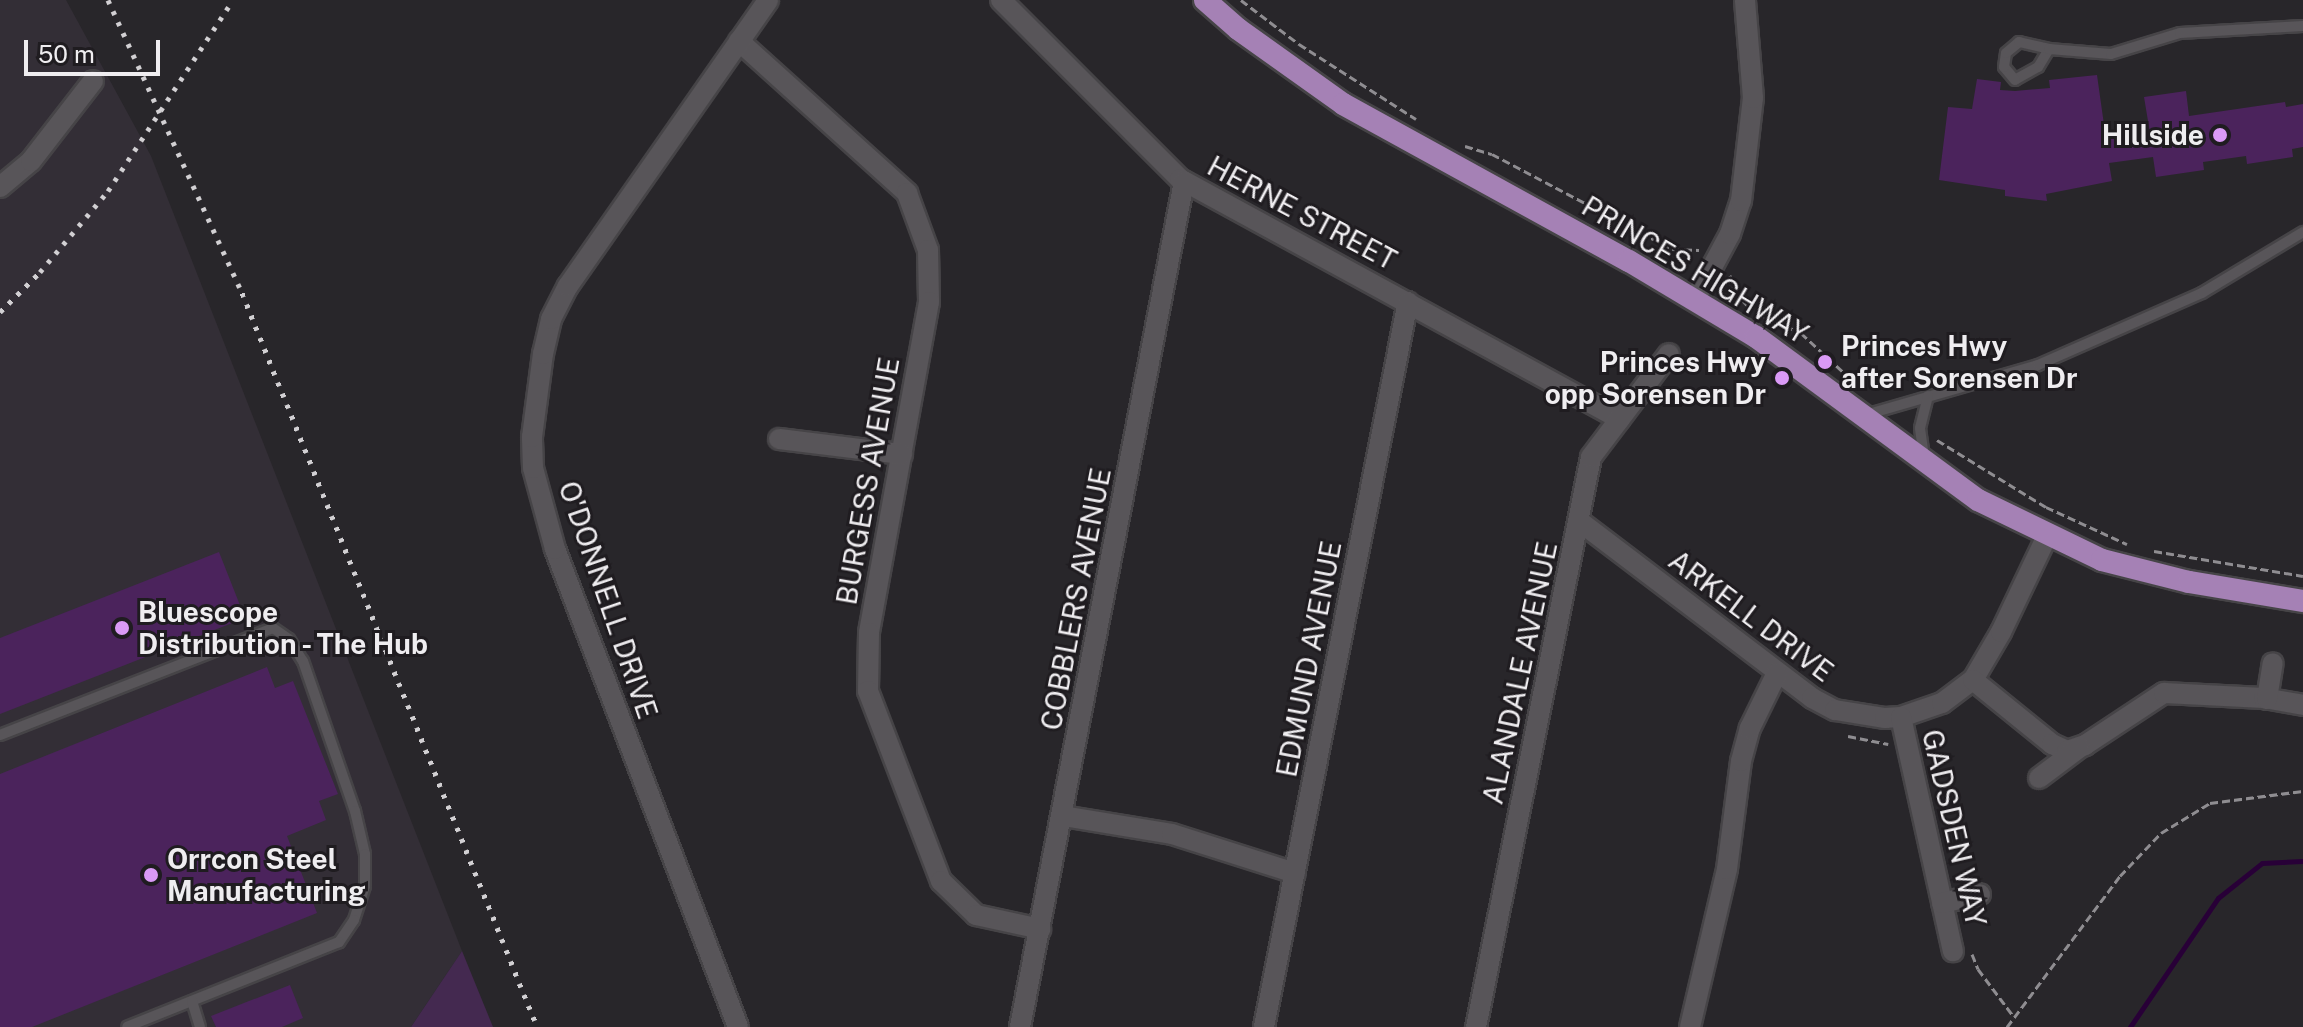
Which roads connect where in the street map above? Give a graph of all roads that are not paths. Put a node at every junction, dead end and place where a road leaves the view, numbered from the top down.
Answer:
1 (768, 0) edge
2 (1001, 0) edge
3 (1205, 0) edge
4 (1745, 0) edge
5 (2303, 26) edge
6 (739, 41) junction
7 (2049, 49) junction
8 (93, 81) dead end
9 (1184, 182) junction
10 (0, 187) edge
11 (2303, 232) edge
12 (1695, 299) junction
13 (1408, 302) junction
14 (1669, 354) dead end
15 (1928, 396) junction
16 (1864, 416) junction
17 (1620, 419) junction
18 (779, 439) dead end
19 (902, 454) junction
20 (1924, 461) junction
21 (1579, 521) junction
22 (2047, 536) junction
23 (2303, 601) edge
24 (2273, 663) dead end
25 (1777, 673) junction
26 (1973, 680) junction
27 (2267, 699) junction
28 (2303, 705) edge
29 (1901, 717) junction
30 (0, 735) edge
31 (2079, 748) junction
32 (2039, 778) dead end
33 (1063, 816) junction
34 (1295, 873) junction
35 (1980, 894) dead end
36 (1942, 903) junction
37 (1040, 929) junction
38 (1953, 951) dead end
39 (192, 1001) junction
40 (127, 1027) edge
41 (200, 1027) edge
42 (738, 1027) edge
43 (1020, 1027) edge
44 (1264, 1027) edge
45 (1476, 1027) edge
46 (1690, 1027) edge

1 - 6 street, O'DONNELL DRIVE
2 - 9 street, HERNE STREET
3 - 12 main road, PRINCES HIGHWAY
4 - 12 street
5 - 7 lane
6 - 19 street, BURGESS AVENUE
6 - 42 street, O'DONNELL DRIVE
7 - 7 lane
8 - 10 street
9 - 13 street, HERNE STREET
9 - 33 street, COBBLERS AVENUE
11 - 15 lane
12 - 16 main road, PRINCES HIGHWAY
13 - 17 street, HERNE STREET
13 - 34 street, EDMUND AVENUE
14 - 17 street, ALANDALE AVENUE
15 - 16 lane
15 - 20 lane
16 - 20 main road, PRINCES HIGHWAY
17 - 21 street, ALANDALE AVENUE
18 - 19 street
19 - 37 street, BURGESS AVENUE
20 - 22 main road, PRINCES HIGHWAY
21 - 25 street, ARKELL DRIVE
21 - 45 street, ALANDALE AVENUE
22 - 23 main road, PRINCES HIGHWAY
22 - 26 street, ARKELL DRIVE
24 - 27 street
25 - 29 street, ARKELL DRIVE
25 - 46 street
26 - 29 street, ARKELL DRIVE
26 - 31 street
27 - 28 street
27 - 31 street
29 - 36 street, GADSDEN WAY
30 - 39 lane
31 - 32 street
33 - 34 street
33 - 37 street, COBBLERS AVENUE
34 - 44 street, EDMUND AVENUE
35 - 36 street
36 - 38 street, GADSDEN WAY
37 - 43 street, COBBLERS AVENUE
39 - 40 lane
39 - 41 lane

